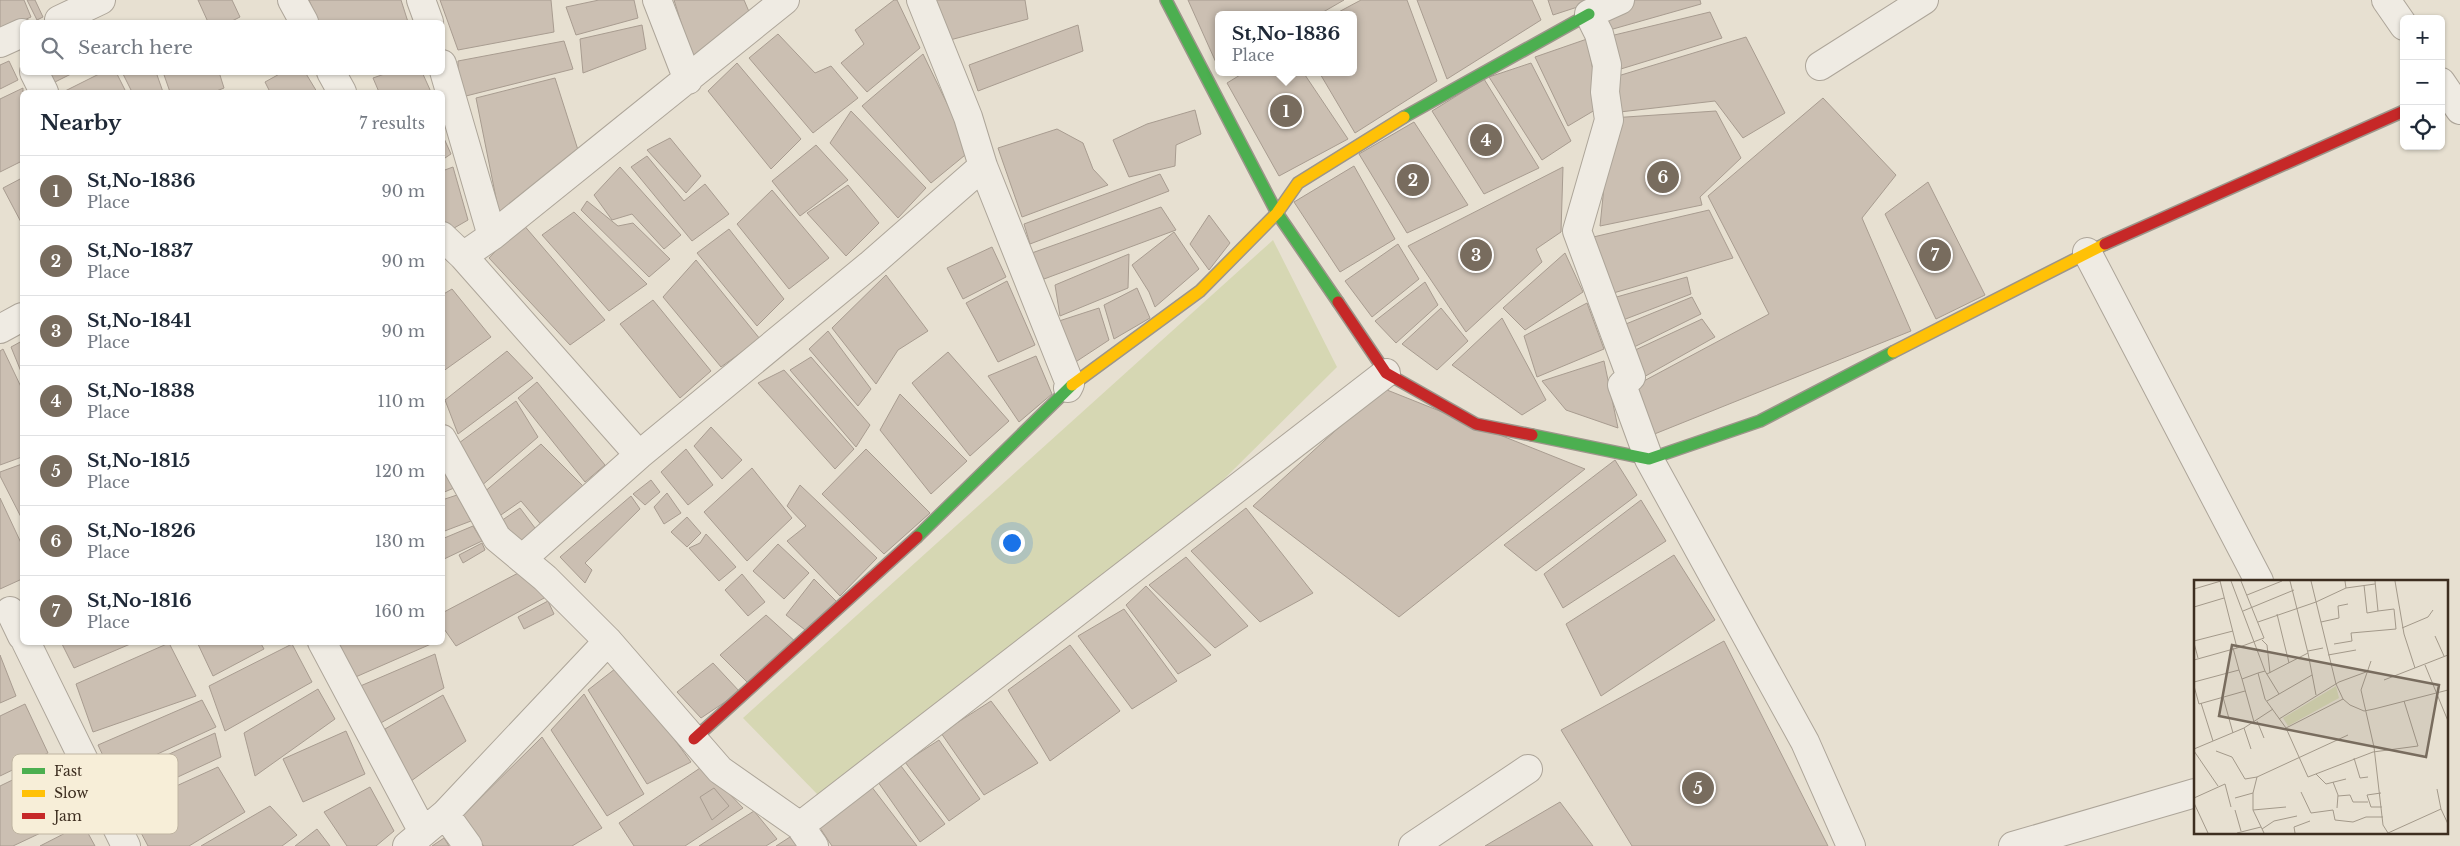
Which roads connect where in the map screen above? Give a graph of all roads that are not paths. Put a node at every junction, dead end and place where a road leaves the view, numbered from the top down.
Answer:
1 (101, 0) edge
2 (292, 0) edge
3 (421, 0) edge
4 (657, 0) edge
5 (785, 0) edge
6 (921, 0) edge
7 (1166, 0) edge
8 (1620, 0) edge
9 (1924, 0) edge
10 (2386, 0) edge
11 (53, 14) edge
12 (1589, 14) junction
13 (303, 20) edge
14 (428, 20) edge
15 (2400, 20) edge
16 (1820, 66) dead end
17 (445, 74) edge
18 (36, 75) edge
19 (333, 75) edge
20 (688, 80) junction
21 (43, 90) edge
22 (341, 90) edge
23 (2400, 113) edge
24 (983, 166) junction
25 (1277, 213) junction
26 (492, 236) junction
27 (445, 239) edge
28 (2087, 252) junction
29 (463, 256) junction
30 (20, 319) edge
31 (0, 329) edge
32 (1386, 373) junction
33 (1068, 388) junction
34 (445, 444) edge
35 (639, 455) junction
36 (1649, 459) junction
37 (522, 559) junction
38 (2258, 580) edge
39 (11, 610) edge
40 (20, 631) edge
41 (608, 641) junction
42 (27, 645) edge
43 (323, 645) edge
44 (694, 739) junction
45 (81, 754) edge
46 (1528, 769) dead end
47 (2194, 793) edge
48 (445, 814) junction
49 (120, 834) edge
50 (807, 836) edge
51 (415, 839) edge
52 (126, 846) edge
53 (468, 846) edge
54 (1413, 846) edge
55 (1851, 846) edge
56 (2013, 846) edge

1 - 11 street
2 - 13 street
3 - 14 street
4 - 20 street
5 - 20 street
6 - 24 street
7 - 25 street
8 - 12 street
9 - 16 street
10 - 15 street
12 - 25 street
12 - 36 street
17 - 26 street
18 - 21 street
19 - 22 street
20 - 26 street
23 - 28 street
24 - 33 street
24 - 35 street
25 - 32 street
25 - 33 street
26 - 29 street
27 - 29 street
28 - 36 street
28 - 38 street
29 - 35 street
30 - 31 street
32 - 36 street
32 - 50 street
33 - 44 street
34 - 37 street
35 - 37 street
36 - 55 street
37 - 41 street
39 - 40 street
41 - 44 street
41 - 48 street
42 - 45 street
43 - 51 street
44 - 50 street
46 - 54 street
47 - 56 street
48 - 51 street
48 - 53 street
49 - 52 street

